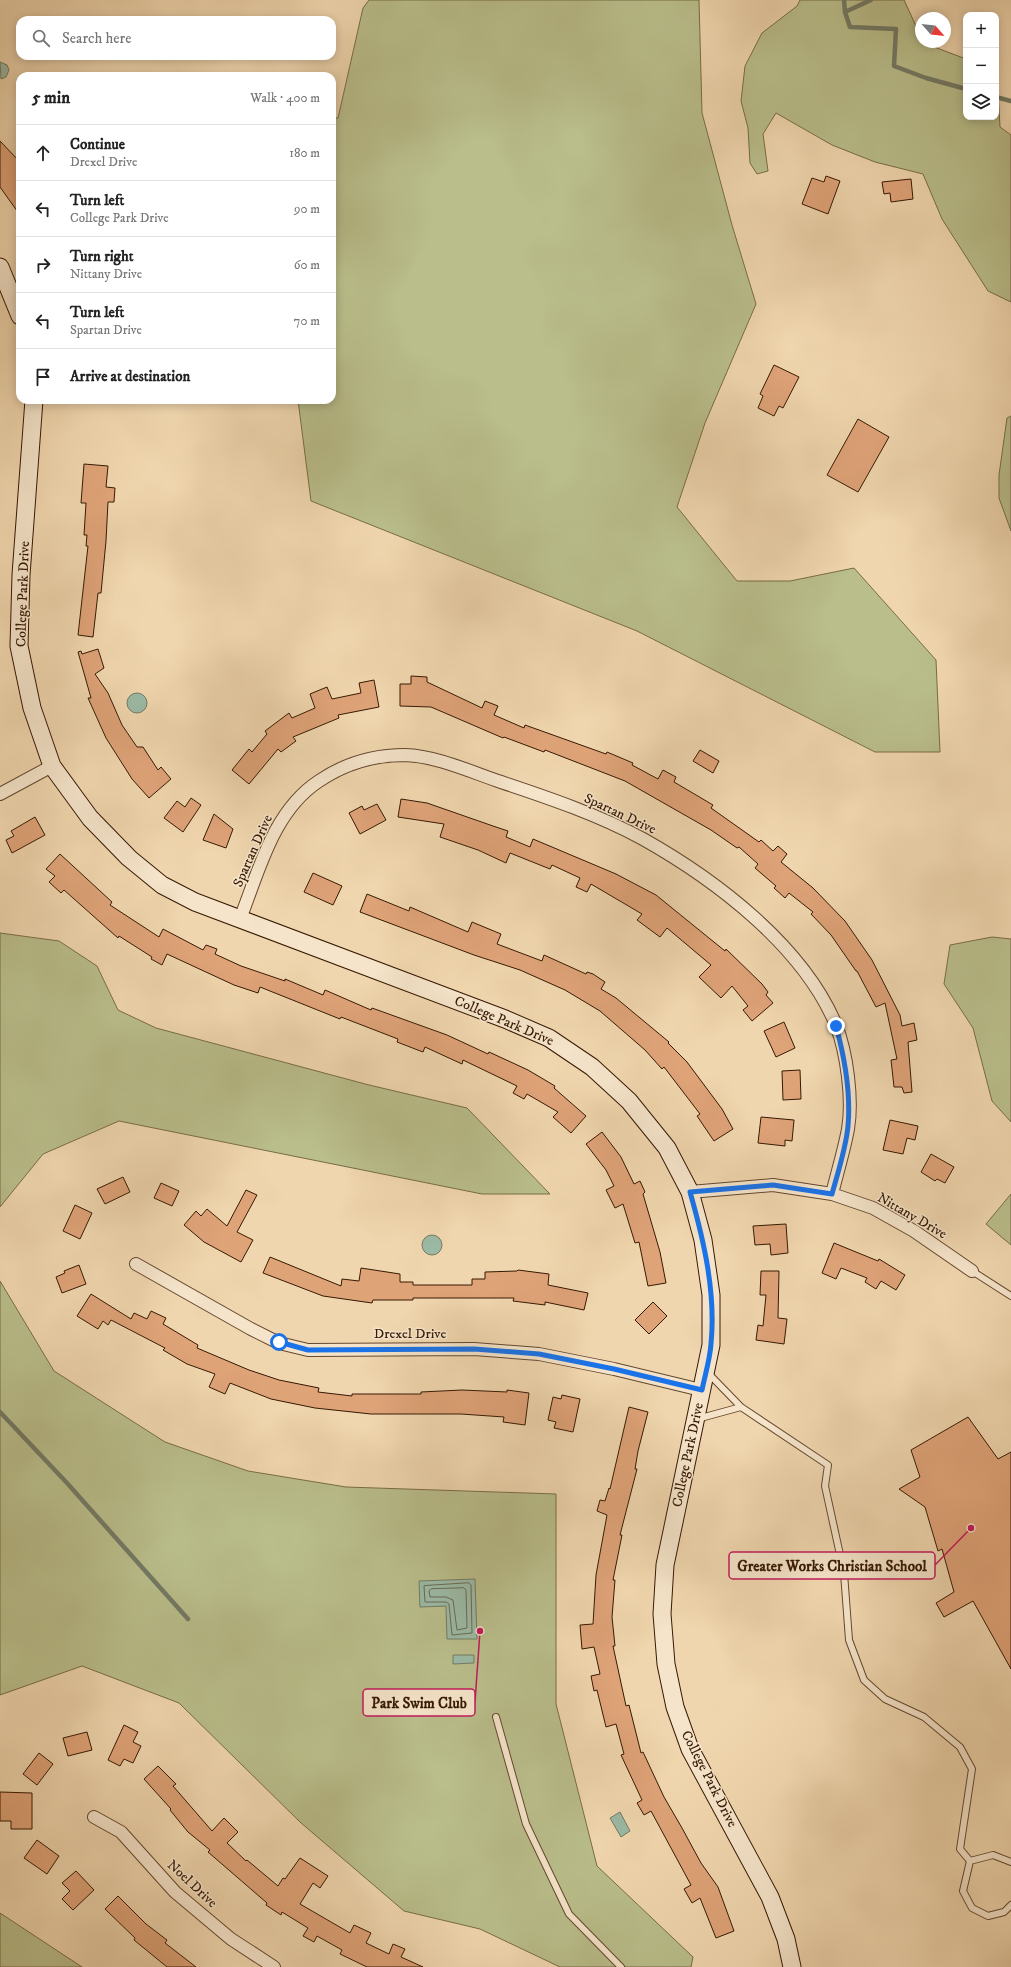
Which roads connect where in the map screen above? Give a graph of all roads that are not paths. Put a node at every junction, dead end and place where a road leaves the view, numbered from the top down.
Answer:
1 (0, 268) edge
2 (16, 306) edge
3 (34, 404) edge
4 (52, 766) junction
5 (0, 794) edge
6 (240, 919) junction
7 (690, 1192) junction
8 (832, 1194) junction
9 (136, 1264) dead end
10 (972, 1271) joint
11 (1011, 1296) edge
12 (706, 1371) junction
13 (702, 1390) junction
14 (741, 1407) junction
15 (695, 1419) junction
16 (496, 1717) dead end
17 (94, 1817) dead end
18 (970, 1861) junction
19 (1011, 1862) edge
20 (1011, 1905) edge
21 (274, 1967) edge
22 (621, 1967) edge
23 (792, 1967) edge

1 - 2 street
3 - 4 street, College Park Drive
4 - 5 street
4 - 6 street, College Park Drive
6 - 7 street, College Park Drive
6 - 8 street, Spartan Drive
7 - 8 street, Nittany Drive
7 - 12 street, College Park Drive
8 - 10 street, Nittany Drive
9 - 13 street, Drexel Drive
10 - 11 lane
12 - 13 street, College Park Drive
12 - 14 lane
13 - 15 street, College Park Drive
14 - 15 lane
14 - 18 lane
15 - 23 street, College Park Drive
16 - 22 lane
17 - 21 street, Noel Drive
18 - 19 lane
18 - 20 lane

